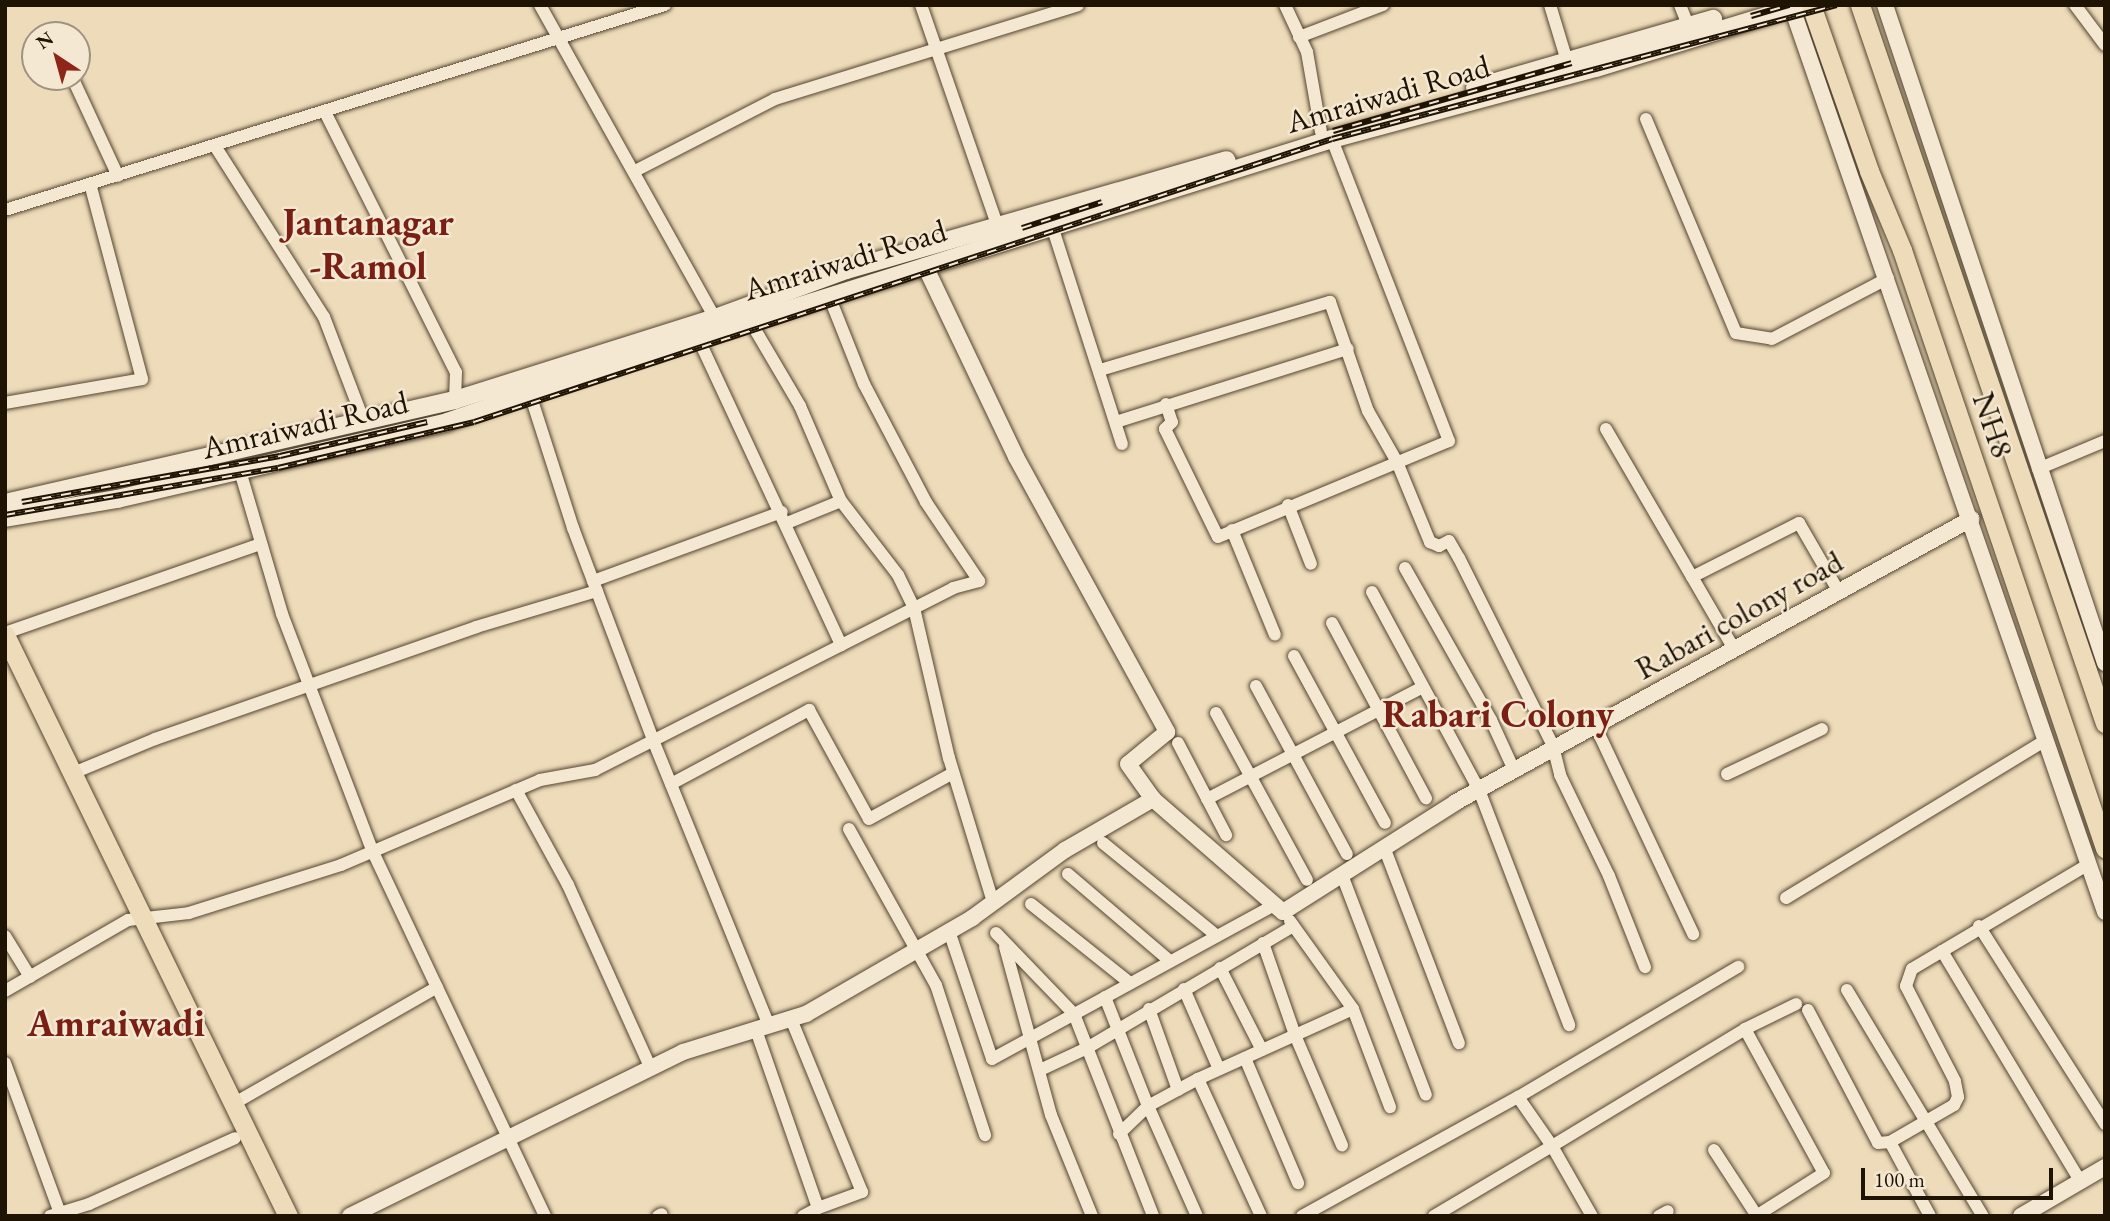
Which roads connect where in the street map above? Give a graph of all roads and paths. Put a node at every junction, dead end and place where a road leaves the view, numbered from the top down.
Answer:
1 (540, 5) edge
2 (665, 5) edge
3 (921, 5) edge
4 (1078, 5) edge
5 (1284, 5) edge
6 (1383, 5) edge
7 (1550, 5) edge
8 (1680, 5) edge
9 (1768, 5) edge
10 (1860, 5) edge
11 (1885, 5) edge
12 (2075, 5) edge
13 (1366, 7) edge
14 (1803, 10) edge
15 (1692, 30) junction
16 (1299, 37) junction
17 (562, 40) junction
18 (2105, 45) edge
19 (935, 46) junction
20 (1567, 61) junction
21 (79, 91) edge
22 (325, 112) junction
23 (1646, 119) dead end
24 (1327, 136) junction
25 (215, 146) junction
26 (635, 171) junction
27 (118, 176) junction
28 (90, 184) junction
29 (5, 210) edge
30 (1052, 226) junction
31 (1000, 233) junction
32 (925, 266) junction
33 (1888, 278) junction
34 (829, 296) junction
35 (715, 318) junction
36 (750, 321) junction
37 (698, 338) junction
38 (1348, 349) junction
39 (1100, 370) junction
40 (530, 394) junction
41 (455, 400) junction
42 (5, 403) edge
43 (1166, 404) junction
44 (363, 419) junction
45 (1116, 422) junction
46 (1606, 429) dead end
47 (2105, 441) edge
48 (1122, 444) dead end
49 (1397, 462) junction
50 (2038, 469) junction
51 (240, 471) junction
52 (841, 500) junction
53 (5, 503) edge
54 (1288, 505) junction
55 (784, 517) junction
56 (5, 518) edge
57 (1971, 519) junction
58 (1232, 530) junction
59 (261, 544) junction
60 (1311, 564) dead end
61 (1405, 568) dead end
62 (1692, 577) junction
63 (595, 586) junction
64 (1372, 592) dead end
65 (1839, 592) junction
66 (914, 608) junction
67 (1332, 623) dead end
68 (5, 634) edge
69 (1275, 635) dead end
70 (841, 645) junction
71 (1734, 649) junction
72 (2103, 652) edge
73 (1294, 656) dead end
74 (5, 667) edge
75 (309, 685) junction
76 (1255, 686) dead end
77 (1423, 687) junction
78 (1377, 708) junction
79 (1216, 713) dead end
80 (1599, 723) junction
81 (2105, 723) edge
82 (1822, 730) dead end
83 (1335, 731) junction
84 (653, 740) junction
85 (2046, 740) junction
86 (1178, 743) dead end
87 (1553, 746) junction
88 (1292, 754) junction
89 (1514, 771) junction
90 (953, 773) junction
91 (71, 774) junction
92 (1727, 774) dead end
93 (1251, 776) junction
94 (671, 784) junction
95 (516, 790) junction
96 (1479, 790) junction
97 (1426, 798) dead end
98 (1153, 799) junction
99 (1208, 799) junction
100 (1385, 823) dead end
101 (849, 829) dead end
102 (1226, 835) dead end
103 (1104, 843) dead end
104 (1384, 847) junction
105 (2105, 848) edge
106 (373, 852) junction
107 (1348, 853) dead end
108 (2089, 864) junction
109 (1068, 874) dead end
110 (1342, 875) junction
111 (1307, 880) dead end
112 (1786, 898) dead end
113 (993, 902) junction
114 (1031, 904) dead end
115 (2105, 912) edge
116 (1283, 914) junction
117 (135, 921) junction
118 (1979, 926) junction
119 (949, 931) junction
120 (996, 933) dead end
121 (1693, 934) dead end
122 (5, 936) edge
123 (1217, 936) junction
124 (1263, 943) junction
125 (1005, 945) junction
126 (919, 949) junction
127 (1942, 951) junction
128 (1170, 961) junction
129 (1645, 967) dead end
130 (1738, 967) dead end
131 (1220, 968) junction
132 (30, 977) junction
133 (1130, 983) junction
134 (437, 987) junction
135 (1184, 989) junction
136 (1847, 990) dead end
137 (5, 991) edge
138 (1105, 997) junction
139 (1796, 1004) dead end
140 (1149, 1009) junction
141 (1353, 1009) junction
142 (1808, 1010) dead end
143 (1074, 1014) junction
144 (791, 1019) junction
145 (1569, 1025) dead end
146 (1117, 1027) junction
147 (762, 1028) junction
148 (1745, 1029) junction
149 (1295, 1035) junction
150 (1032, 1041) junction
151 (1459, 1043) dead end
152 (1087, 1048) junction
153 (1262, 1050) junction
154 (1245, 1058) junction
155 (5, 1063) edge
156 (650, 1067) junction
157 (1219, 1069) junction
158 (1040, 1070) junction
159 (1198, 1079) junction
160 (1178, 1090) junction
161 (1426, 1094) dead end
162 (1518, 1097) junction
163 (233, 1104) junction
164 (1148, 1106) junction
165 (1390, 1107) dead end
166 (1927, 1122) junction
167 (2105, 1124) edge
168 (1119, 1134) junction
169 (985, 1135) dead end
170 (506, 1136) junction
171 (235, 1138) junction
172 (1890, 1142) junction
173 (1342, 1145) dead end
174 (1552, 1146) junction
175 (1714, 1150) dead end
176 (2105, 1167) edge
177 (2080, 1181) junction
178 (1298, 1183) dead end
179 (818, 1208) junction
180 (55, 1214) edge
181 (275, 1216) edge
182 (288, 1216) edge
183 (350, 1216) edge
184 (545, 1216) edge
185 (803, 1216) edge
186 (1093, 1216) edge
187 (1153, 1216) edge
188 (1197, 1216) edge
189 (1261, 1216) edge
190 (1301, 1216) edge
191 (1434, 1216) edge
192 (1592, 1216) edge
193 (1756, 1216) edge
194 (1930, 1216) edge
195 (1983, 1216) edge
196 (2021, 1216) edge

1 - 17 street
2 - 17 street
3 - 19 street
4 - 19 street
5 - 16 street
6 - 13 street
7 - 20 street
8 - 15 street
9 - 15 main road
10 - 81 main road, NH8
11 - 50 street
12 - 18 street
13 - 16 street
14 - 15 main road
14 - 33 street
14 - 105 main road, NH8
15 - 20 main road
15 - 24 main road, Amraiwadi Road
16 - 24 street
17 - 22 street
17 - 26 street
19 - 26 street
19 - 31 street
20 - 24 main road
21 - 27 street
22 - 25 street
22 - 41 street
23 - 33 street
24 - 30 main road, Amraiwadi Road
24 - 31 main road
24 - 49 street
25 - 27 street
25 - 44 street
26 - 35 street
27 - 28 street
28 - 29 street
28 - 42 street
30 - 31 main road, Amraiwadi Road
30 - 39 street
31 - 32 main road, Amraiwadi Road
31 - 35 main road
32 - 34 main road, Amraiwadi Road
32 - 98 street
33 - 57 street
34 - 36 main road, Amraiwadi Road
34 - 66 street
35 - 41 main road
36 - 37 main road, Amraiwadi Road
36 - 52 street
37 - 40 main road, Amraiwadi Road
37 - 55 street
38 - 39 street
38 - 43 street
38 - 49 street
39 - 45 street
40 - 51 main road, Amraiwadi Road
40 - 63 street
41 - 44 main road
43 - 45 street
43 - 58 street
44 - 53 main road
45 - 48 street
46 - 62 street
47 - 50 street
49 - 54 street
49 - 87 street
50 - 72 street
51 - 56 main road, Amraiwadi Road
51 - 59 street
52 - 55 street
52 - 66 street
54 - 58 street
54 - 60 street
55 - 63 street
55 - 70 street
57 - 65 street, Rabari colony road
57 - 85 street
58 - 69 street
59 - 68 street
59 - 75 street
61 - 89 street
62 - 65 street
62 - 71 street
63 - 75 street
63 - 84 street
64 - 77 street
65 - 71 street, Rabari colony road
66 - 70 street
66 - 90 street
67 - 78 street
68 - 91 main road
70 - 84 street
71 - 80 street, Rabari colony road
73 - 83 street
74 - 117 main road
75 - 91 street
75 - 106 street
76 - 88 street
77 - 78 street
77 - 96 street
78 - 83 street
78 - 97 street
79 - 93 street
80 - 87 street, Rabari colony road
80 - 121 street
82 - 92 street
83 - 88 street
83 - 100 street
84 - 94 street
84 - 95 street
85 - 108 street
85 - 112 street
86 - 99 street
87 - 89 street, Rabari colony road
87 - 129 street
88 - 93 street
88 - 107 street
89 - 96 street, Rabari colony road
90 - 94 street
90 - 113 street
91 - 117 main road
93 - 99 street
93 - 111 street
94 - 147 street
95 - 106 street
95 - 156 street
96 - 104 street, Rabari colony road
96 - 145 street
98 - 113 street
98 - 116 street
99 - 102 street
101 - 126 street
103 - 123 street
104 - 110 street, Rabari colony road
104 - 151 street
106 - 117 street
106 - 134 street
108 - 115 street
108 - 118 street
109 - 128 street
110 - 116 street, Rabari colony road
110 - 161 street
113 - 119 street
114 - 133 street
116 - 123 street
116 - 124 street
116 - 141 street
117 - 132 street
117 - 163 main road
117 - 171 main road
118 - 127 street
118 - 167 street
119 - 126 street
119 - 150 street
120 - 125 street
122 - 132 street
123 - 128 street
124 - 131 street
124 - 149 street
125 - 143 street
125 - 150 street
126 - 144 street
126 - 169 street
127 - 166 street
127 - 177 street
128 - 133 street
130 - 162 street
131 - 135 street
131 - 153 street
132 - 137 street
133 - 138 street
134 - 163 street
134 - 170 street
135 - 140 street
135 - 157 street
136 - 166 street
138 - 143 street
138 - 146 street
139 - 148 street
140 - 146 street
140 - 160 street
141 - 149 street
141 - 165 street
142 - 172 street
143 - 150 street
143 - 152 street
144 - 147 street
144 - 179 street
146 - 152 street
146 - 164 street
147 - 156 street
147 - 179 street
148 - 174 street
148 - 193 street
149 - 153 street
149 - 173 street
150 - 158 street
152 - 158 street
152 - 168 street
153 - 154 street
154 - 157 street
154 - 178 street
155 - 180 street
156 - 170 street
157 - 159 street
158 - 186 street
159 - 160 street
159 - 189 street
160 - 164 street
162 - 174 street
162 - 190 street
163 - 182 main road
164 - 168 street
164 - 188 street
166 - 172 street
166 - 195 street
168 - 187 street
170 - 183 street
170 - 184 street
171 - 180 street
171 - 181 main road
172 - 194 street
174 - 191 street
174 - 192 street
175 - 193 street
176 - 177 street
177 - 196 street
179 - 185 street

